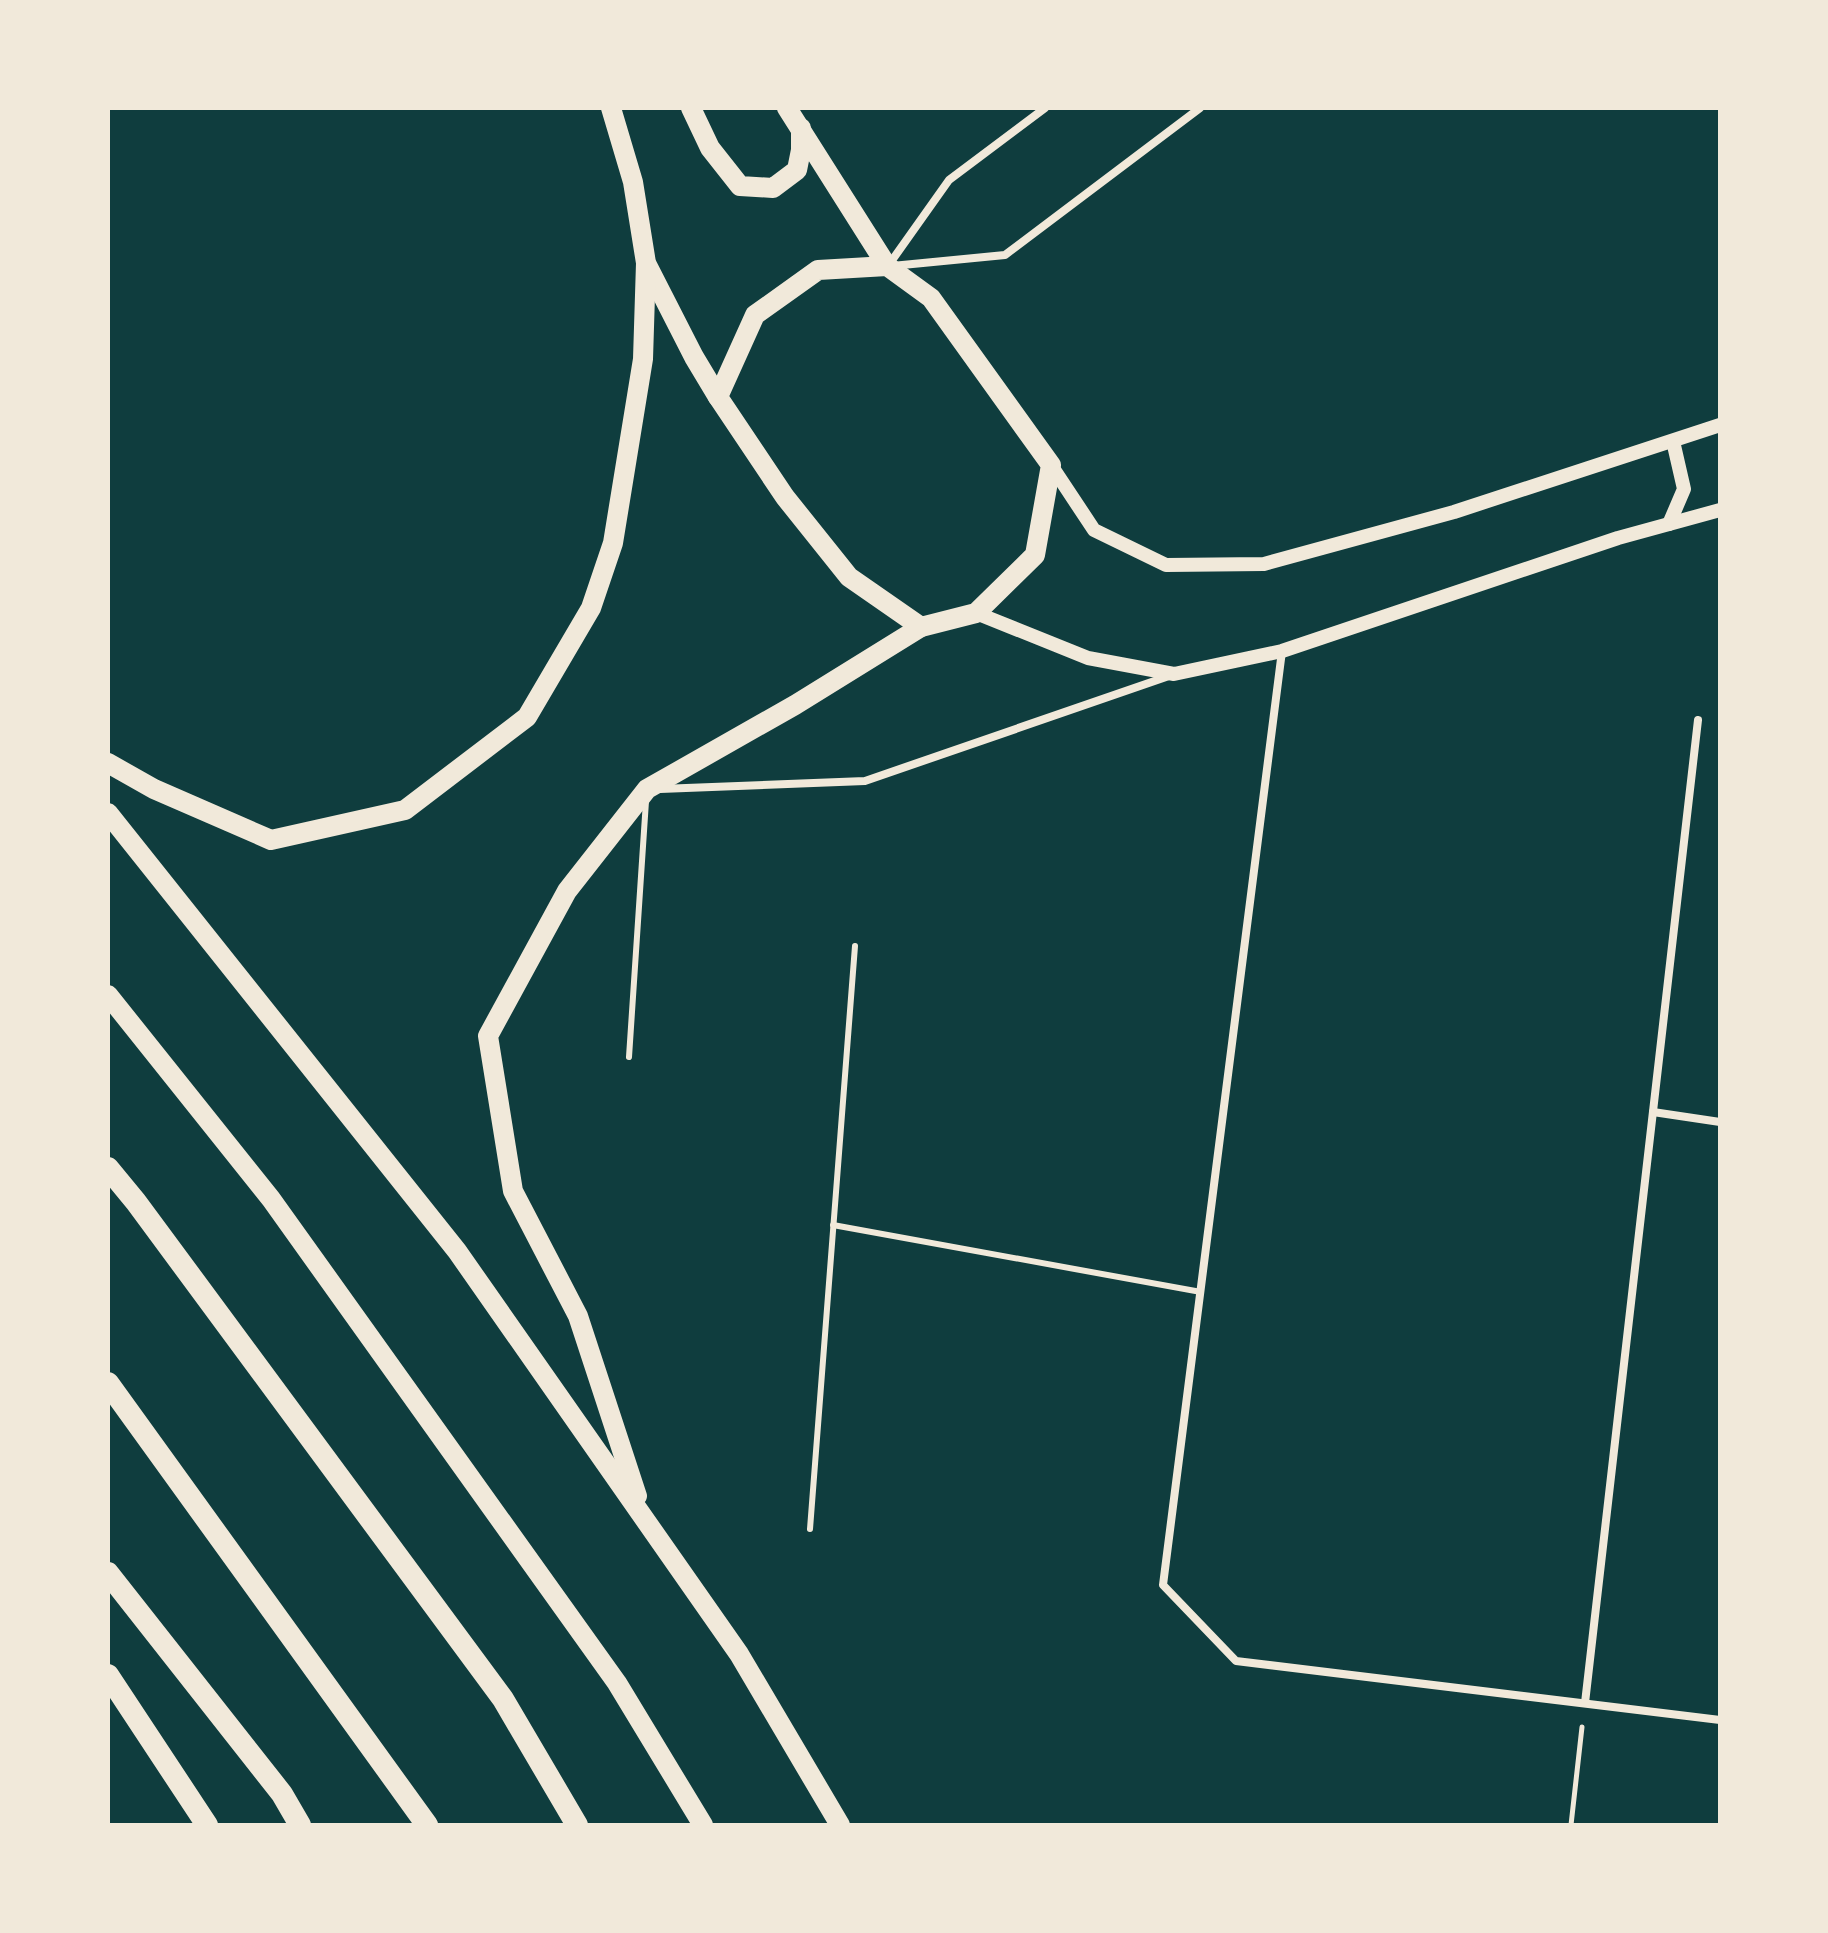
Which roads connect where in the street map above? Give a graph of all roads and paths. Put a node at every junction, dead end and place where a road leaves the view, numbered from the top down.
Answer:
1 (611, 108) edge
2 (691, 108) edge
3 (787, 108) edge
4 (1045, 108) edge
5 (1200, 108) edge
6 (801, 128) junction
7 (646, 263) junction
8 (887, 266) junction
9 (718, 397) junction
10 (1720, 425) edge
11 (1673, 441) junction
12 (1051, 465) junction
13 (1720, 510) edge
14 (1669, 524) junction
15 (976, 613) junction
16 (921, 627) junction
17 (1282, 651) junction
18 (1174, 674) junction
19 (1698, 720) dead end
20 (108, 763) edge
21 (647, 789) junction
22 (108, 813) edge
23 (855, 946) dead end
24 (108, 995) edge
25 (629, 1057) dead end
26 (1653, 1112) junction
27 (1720, 1122) edge
28 (108, 1168) edge
29 (833, 1225) junction
30 (1201, 1292) junction
31 (108, 1383) edge
32 (644, 1519) junction
33 (810, 1529) dead end
34 (108, 1573) edge
35 (108, 1675) edge
36 (1585, 1703) junction
37 (1720, 1720) edge
38 (207, 1825) edge
39 (300, 1825) edge
40 (427, 1825) edge
41 (577, 1825) edge
42 (703, 1825) edge
43 (840, 1825) edge
44 (1571, 1825) edge

1 - 7 main road
2 - 6 main road
3 - 6 main road
4 - 8 street
5 - 8 street
6 - 8 main road
7 - 9 main road
7 - 20 main road
8 - 9 main road
8 - 12 main road
9 - 16 main road
10 - 11 street
11 - 12 street
11 - 14 street
12 - 15 main road
13 - 14 street
14 - 17 street
15 - 16 main road
15 - 18 street
16 - 21 main road
17 - 18 street
17 - 30 street
18 - 21 street
19 - 26 street
21 - 25 lane
21 - 32 main road
22 - 32 main road
23 - 29 lane
24 - 42 main road
26 - 27 street
26 - 36 street
28 - 41 highway
29 - 30 lane
29 - 33 lane
30 - 36 street
31 - 40 highway
32 - 43 main road
34 - 39 highway
35 - 38 highway
36 - 37 street
36 - 44 path

